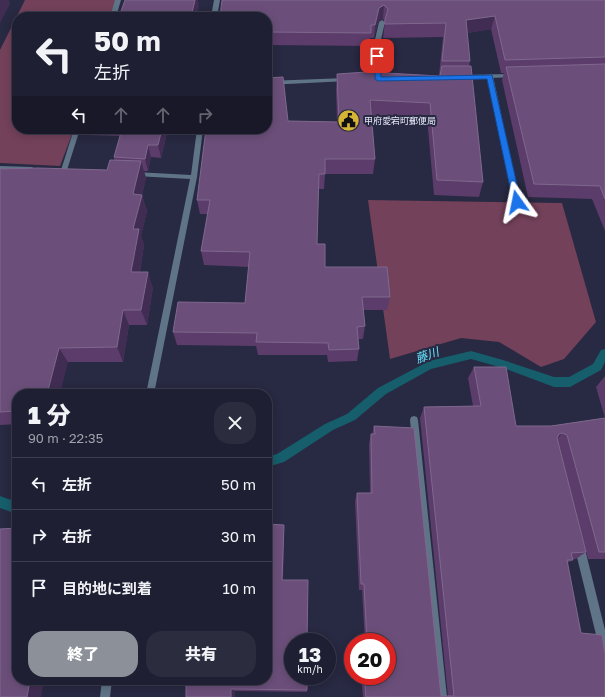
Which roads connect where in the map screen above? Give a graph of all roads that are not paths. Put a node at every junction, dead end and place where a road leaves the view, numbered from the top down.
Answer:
1 (118, 0) edge
2 (216, 0) edge
3 (114, 12) edge
4 (215, 12) edge
5 (382, 22) dead end
6 (490, 76) junction
7 (520, 76) edge
8 (458, 77) edge
9 (378, 79) junction
10 (386, 79) edge
11 (354, 80) edge
12 (370, 80) edge
13 (272, 83) edge
14 (75, 134) edge
15 (199, 134) edge
16 (0, 168) edge
17 (43, 169) edge
18 (72, 170) edge
19 (125, 173) edge
20 (194, 177) junction
21 (517, 202) dead end
22 (151, 389) edge
23 (414, 420) dead end
24 (577, 538) edge
25 (605, 651) edge
26 (106, 685) edge
27 (105, 697) edge
28 (442, 697) edge

1 - 3 street
2 - 4 street
5 - 9 street
6 - 7 street
6 - 8 street
6 - 21 street
9 - 10 street
9 - 12 street
11 - 13 street
14 - 18 street
15 - 20 street
16 - 17 street
19 - 20 street
20 - 22 street
23 - 28 street
24 - 25 street
26 - 27 street

